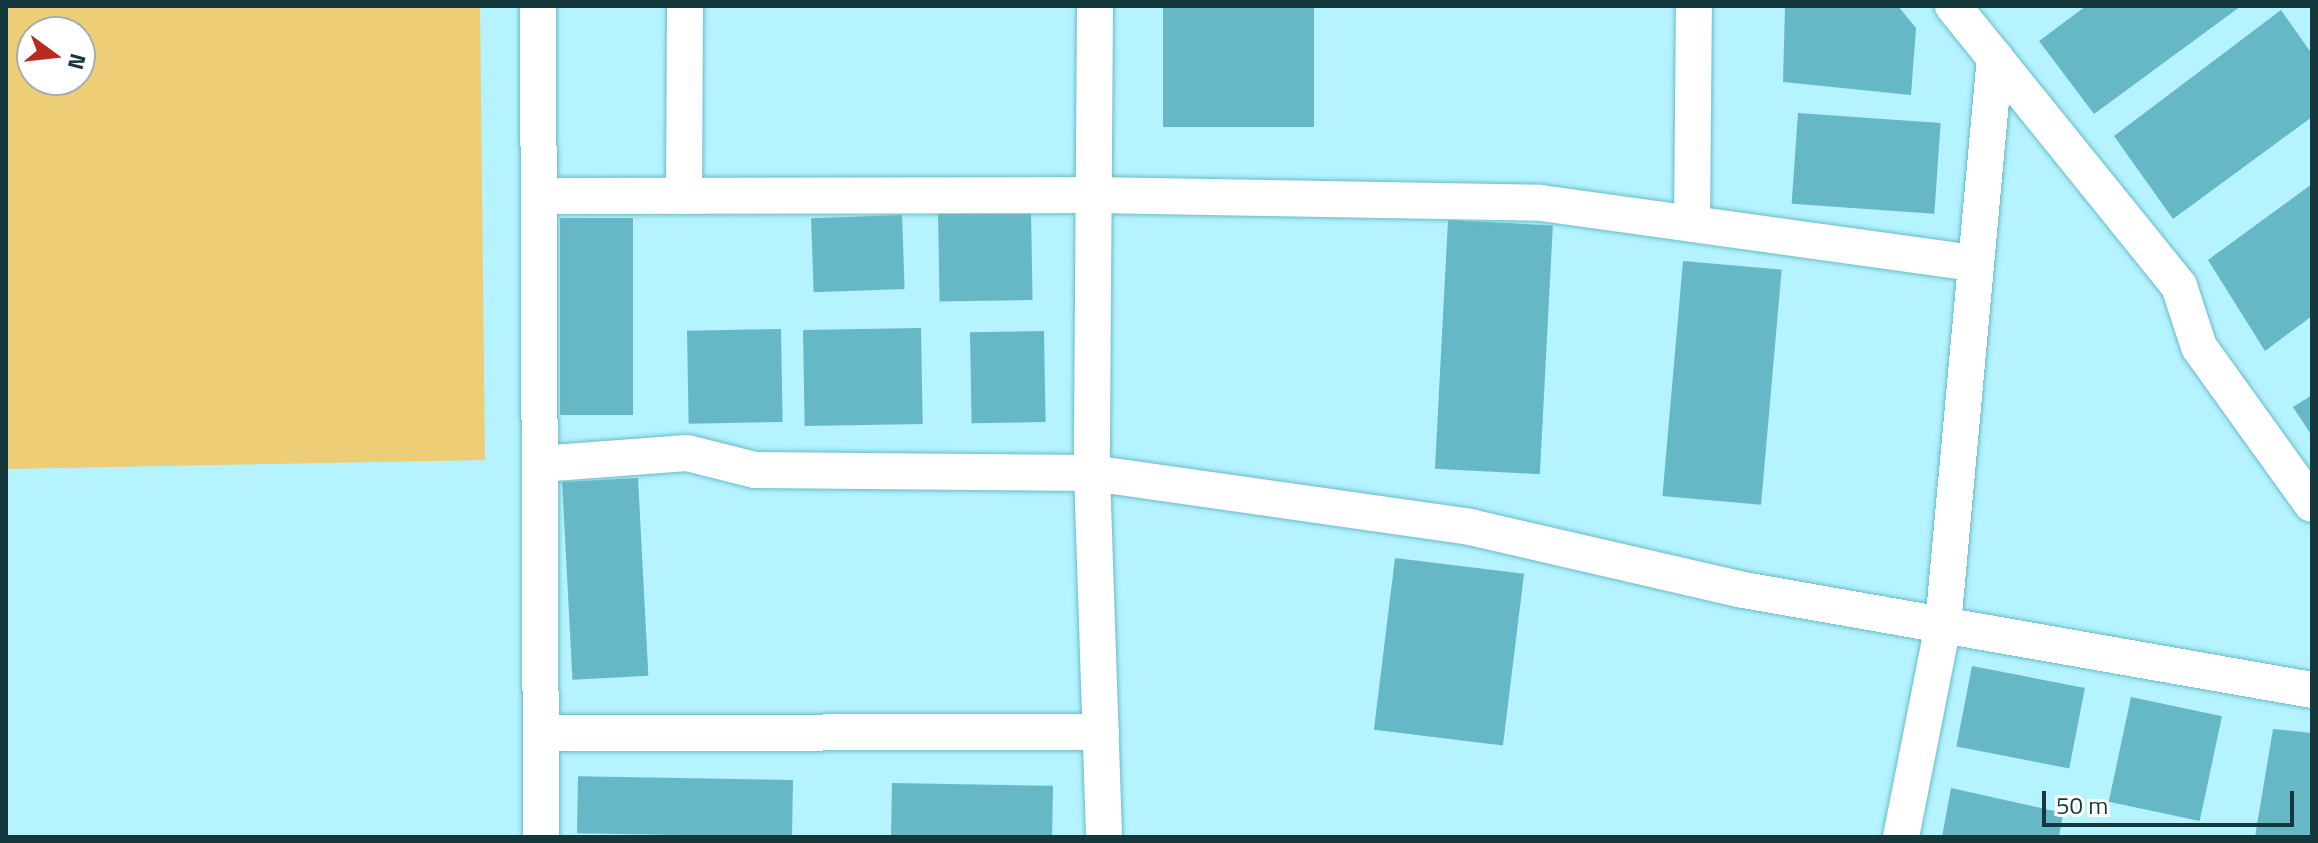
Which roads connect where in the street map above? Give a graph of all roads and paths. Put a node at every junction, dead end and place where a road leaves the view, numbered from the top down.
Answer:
1 (538, 6) edge
2 (685, 6) edge
3 (1095, 6) edge
4 (1694, 6) edge
5 (1953, 6) edge
6 (1995, 57) junction
7 (1094, 195) junction
8 (539, 196) junction
9 (684, 196) junction
10 (1692, 224) junction
11 (1976, 263) junction
12 (540, 464) junction
13 (1092, 473) junction
14 (2312, 504) edge
15 (1943, 625) junction
16 (2312, 690) edge
17 (1101, 732) junction
18 (541, 733) junction
19 (541, 837) edge
20 (1104, 837) edge
21 (1901, 837) edge

1 - 8 street
2 - 9 street
3 - 7 street
4 - 10 street
5 - 6 street
6 - 11 street
6 - 14 street
7 - 9 street
7 - 10 street
7 - 13 street
8 - 9 street
8 - 12 street
10 - 11 street
11 - 15 street
12 - 13 street
12 - 18 street
13 - 15 street
13 - 17 street
15 - 16 street
15 - 21 street
17 - 18 street
17 - 20 street
18 - 19 street

